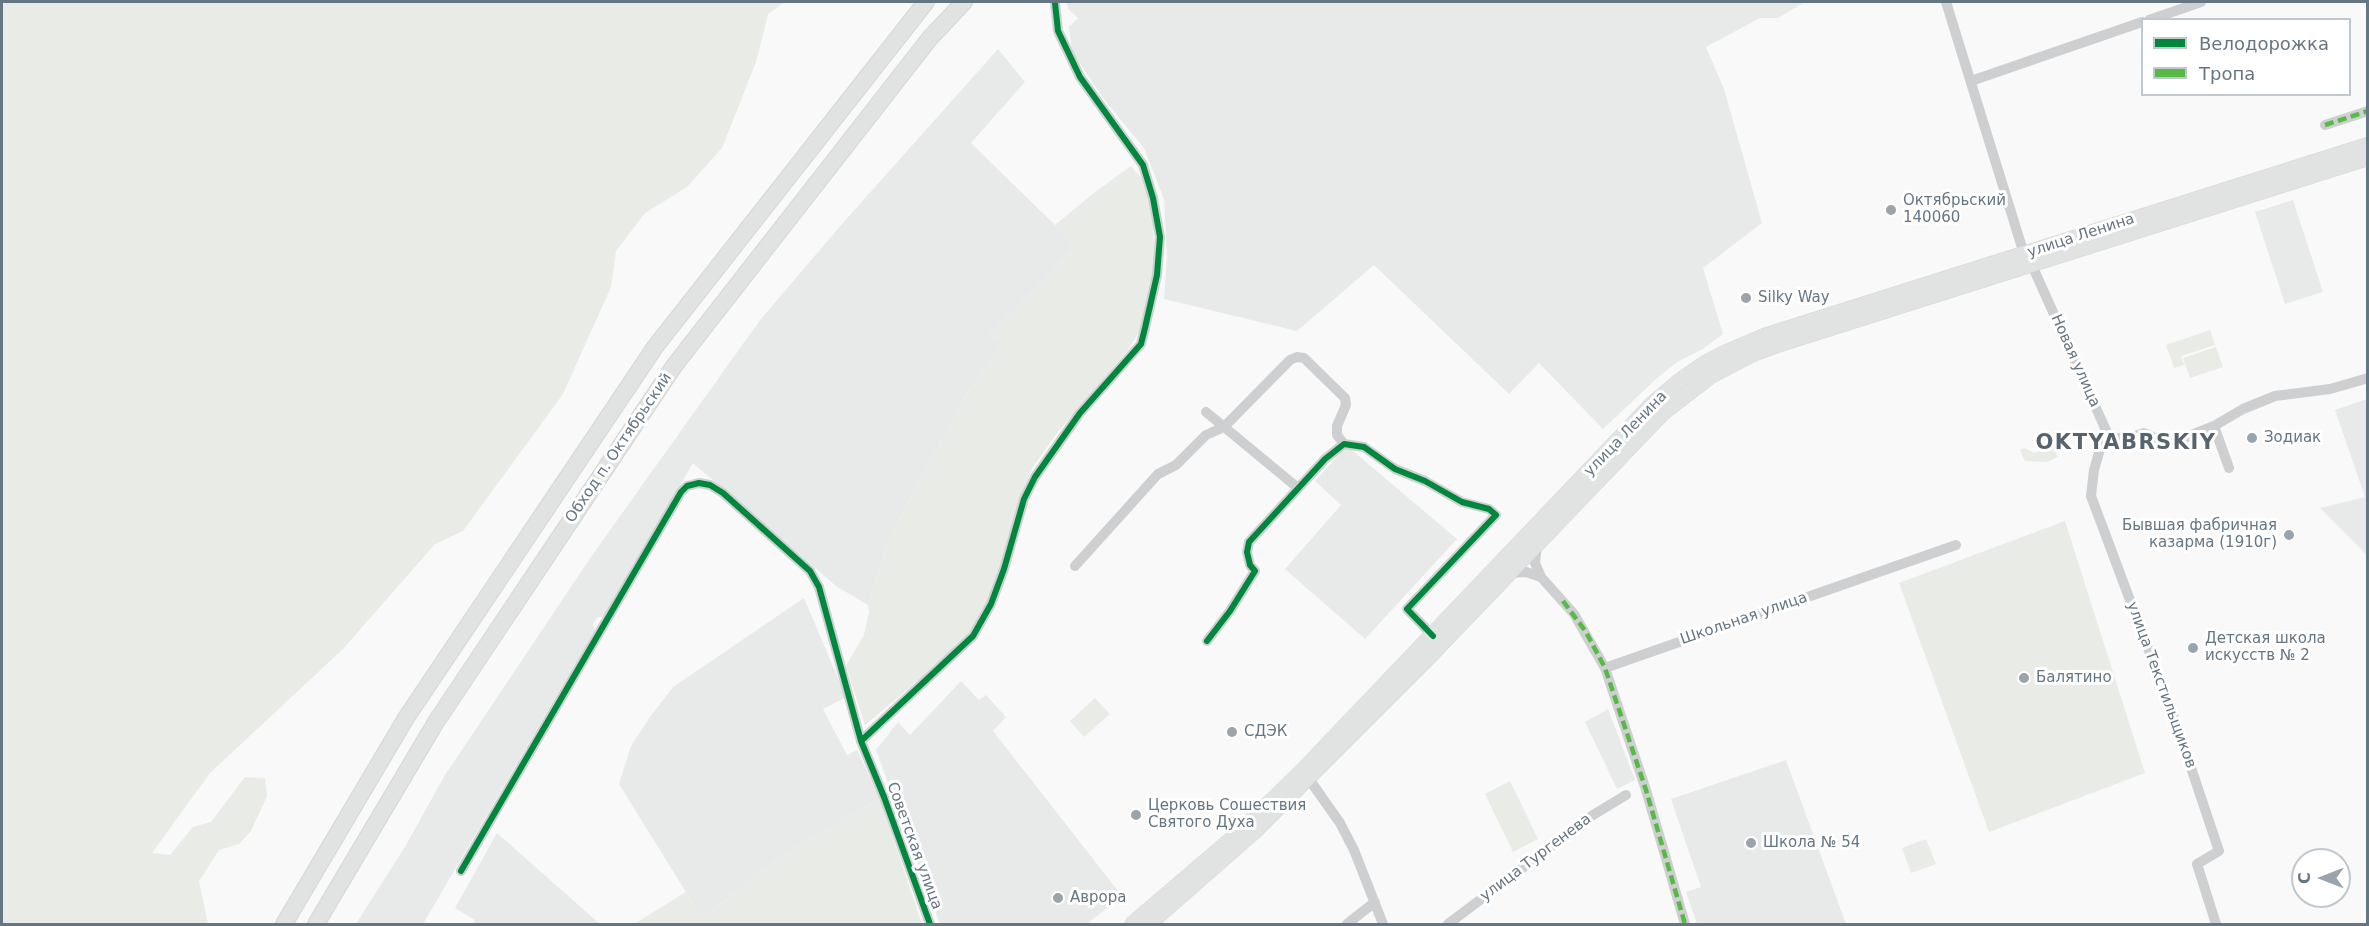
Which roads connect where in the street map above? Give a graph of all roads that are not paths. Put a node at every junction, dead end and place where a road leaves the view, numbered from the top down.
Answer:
1 (926, 2) edge
2 (964, 2) edge
3 (1946, 2) edge
4 (2201, 2) edge
5 (1055, 3) edge
6 (2155, 18) edge
7 (2141, 22) edge
8 (1971, 81) junction
9 (2367, 111) edge
10 (2325, 125) dead end
11 (2367, 145) edge
12 (2367, 158) edge
13 (2028, 258) junction
14 (2367, 378) edge
15 (1206, 412) dead end
16 (2214, 426) junction
17 (1224, 427) junction
18 (2109, 437) junction
19 (1344, 444) junction
20 (2229, 468) dead end
21 (1298, 488) junction
22 (1537, 544) junction
23 (1956, 545) dead end
24 (1075, 566) dead end
25 (1509, 573) junction
26 (1541, 577) junction
27 (1433, 636) junction
28 (1207, 641) dead end
29 (1605, 668) junction
30 (861, 741) junction
31 (1309, 779) junction
32 (1626, 795) dead end
33 (461, 871) dead end
34 (1374, 902) junction
35 (284, 924) edge
36 (316, 924) edge
37 (930, 924) edge
38 (1132, 924) edge
39 (1149, 924) edge
40 (1347, 924) edge
41 (1383, 924) edge
42 (1448, 924) edge
43 (1685, 924) edge
44 (2216, 924) edge

1 - 35 highway, Обход п. Октябрьский
2 - 36 highway, Обход п. Октябрьский
3 - 8 street, Новая улица
4 - 6 street
5 - 30 street
7 - 8 street
8 - 13 street, Новая улица
9 - 10 street
11 - 13 main road, улица Ленина
12 - 13 main road, улица Ленина
13 - 18 street, Новая улица
13 - 22 main road, улица Ленина
13 - 27 main road, улица Ленина
14 - 16 street
15 - 17 street
16 - 18 street
16 - 20 street
17 - 19 street
17 - 21 street
17 - 24 street
18 - 44 street, улица Текстильщиков
19 - 21 street
19 - 27 street
21 - 28 street
22 - 25 main road, улица Ленина
22 - 26 street
23 - 29 street, Школьная улица
25 - 26 street
25 - 31 main road, улица Ленина
26 - 29 street
27 - 38 main road, улица Ленина
29 - 43 street
30 - 33 street, Советская улица
30 - 37 street, Советская улица
31 - 34 street
31 - 39 main road, улица Ленина
32 - 42 street, улица Тургенева
34 - 40 street
34 - 41 street

